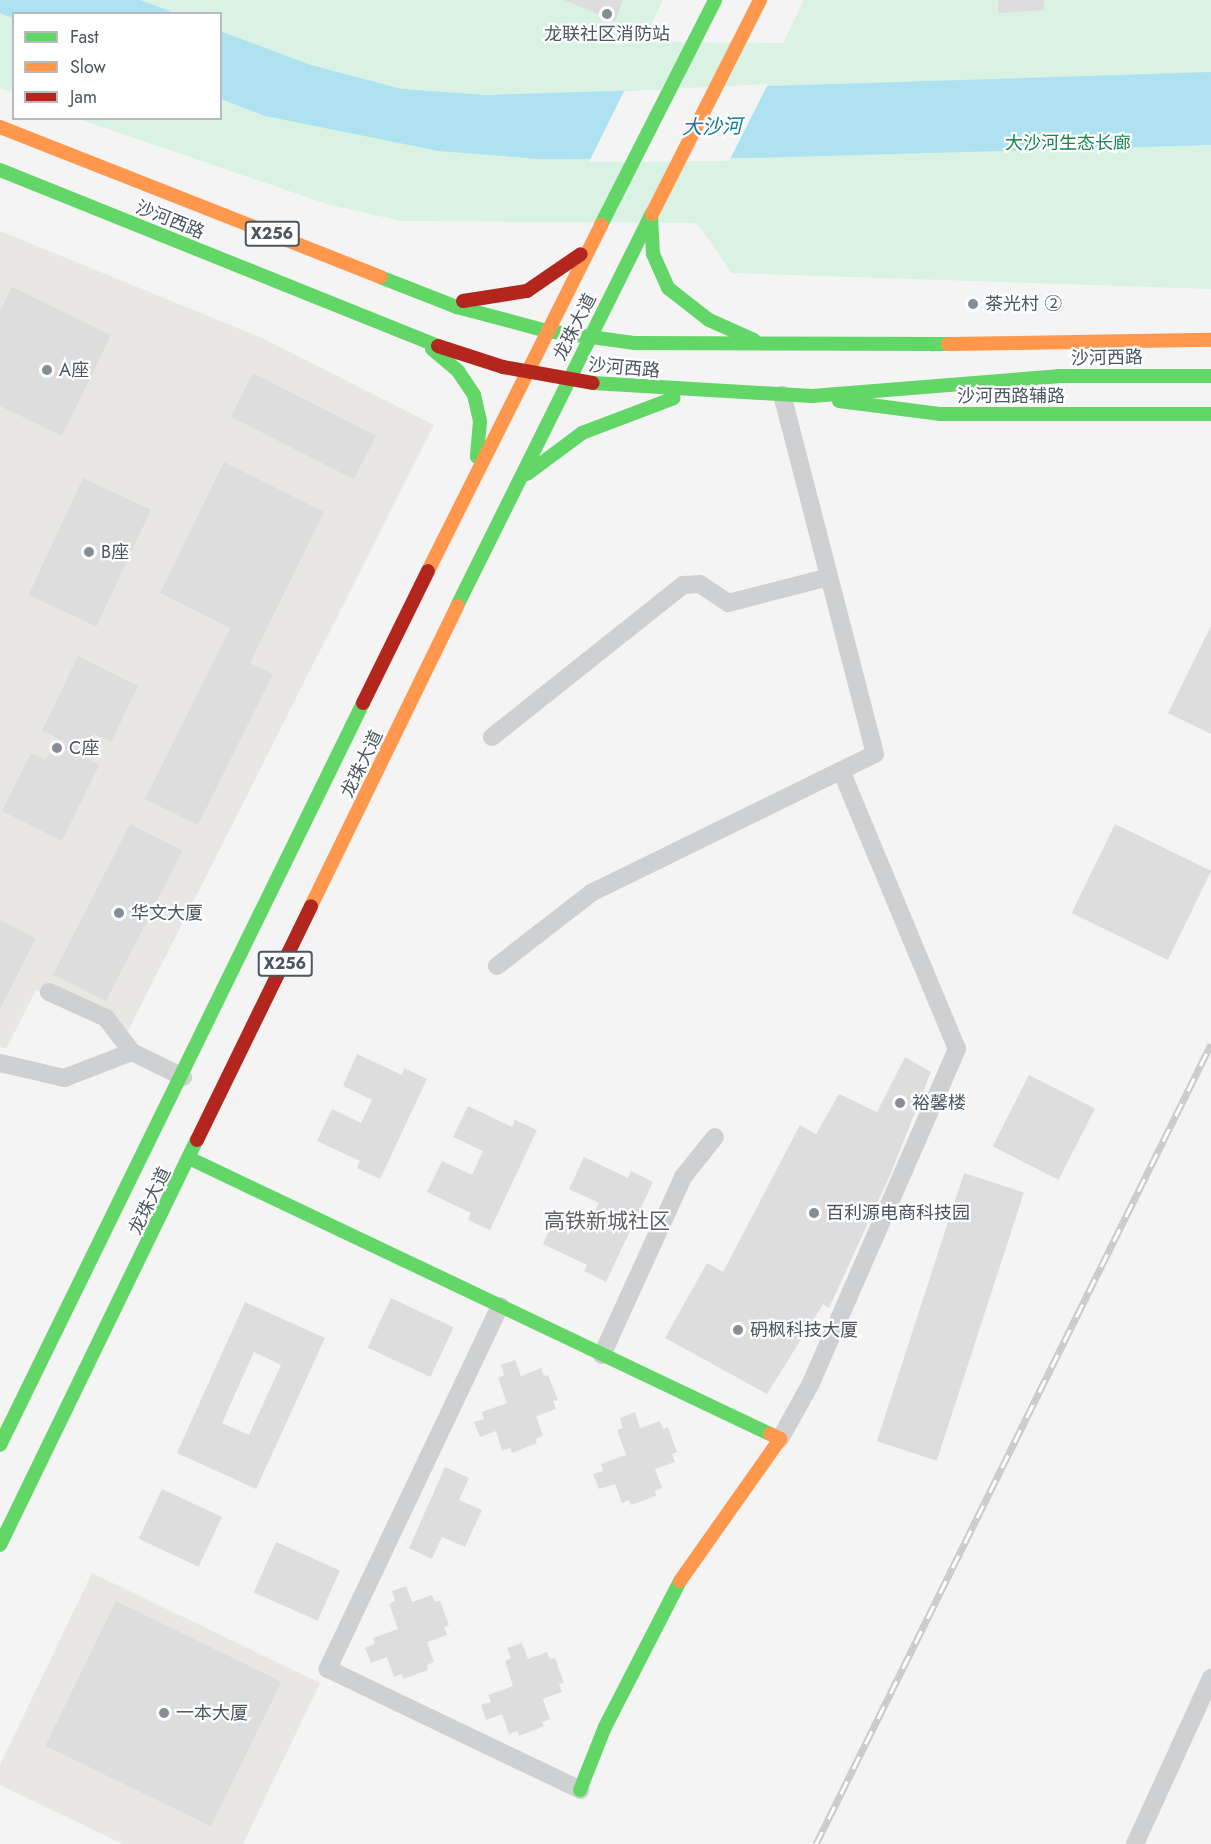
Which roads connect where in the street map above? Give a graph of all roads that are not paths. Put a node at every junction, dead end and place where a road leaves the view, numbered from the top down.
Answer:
1 (715, 0) edge
2 (760, 0) edge
3 (0, 128) edge
4 (0, 171) edge
5 (651, 216) junction
6 (591, 243) junction
7 (435, 298) junction
8 (547, 331) junction
9 (411, 337) junction
10 (589, 338) junction
11 (1211, 340) edge
12 (775, 346) junction
13 (525, 373) junction
14 (1211, 376) edge
15 (567, 381) junction
16 (707, 392) junction
17 (782, 395) junction
18 (812, 396) junction
19 (1211, 414) edge
20 (515, 488) junction
21 (466, 491) junction
22 (829, 577) junction
23 (492, 737) dead end
24 (841, 771) junction
25 (497, 966) dead end
26 (49, 992) dead end
27 (132, 1052) junction
28 (0, 1062) edge
29 (183, 1077) junction
30 (715, 1137) dead end
31 (190, 1159) junction
32 (500, 1306) junction
33 (602, 1355) junction
34 (780, 1439) junction
35 (0, 1445) edge
36 (0, 1545) edge
37 (1211, 1678) edge
38 (580, 1790) joint
39 (1135, 1844) edge

1 - 6 main road, 龙珠大道
2 - 5 main road, 龙珠大道
3 - 7 main road, 沙河西路 / X256
4 - 9 main road, 沙河西路 / X256
5 - 10 main road, 龙珠大道
5 - 12 main road
6 - 7 main road
6 - 8 main road, 龙珠大道
7 - 8 main road, 沙河西路 / X256
8 - 10 main road, 沙河西路 / X256
8 - 13 main road, 龙珠大道 / X256
9 - 13 main road, 沙河西路
9 - 21 main road, X256
10 - 12 main road, 沙河西路
10 - 15 main road, 龙珠大道 / X256
11 - 12 main road, 沙河西路
13 - 15 main road, 沙河西路
13 - 21 main road, 龙珠大道 / X256
14 - 18 main road, 沙河西路
15 - 16 main road, 沙河西路
15 - 20 main road, 龙珠大道 / X256
16 - 17 main road, 沙河西路
16 - 20 main road
17 - 18 main road, 沙河西路
17 - 22 street
18 - 19 main road, 沙河西路辅路
20 - 31 main road, 龙珠大道 / X256
21 - 29 main road, 龙珠大道 / X256
22 - 23 street
22 - 24 street
24 - 25 street
24 - 34 street
26 - 27 street
27 - 28 street
27 - 29 street
29 - 35 main road, 龙珠大道 / X256
30 - 33 street
31 - 32 main road
31 - 36 main road, 龙珠大道 / X256
32 - 33 main road
32 - 38 street
33 - 34 main road
34 - 38 main road
37 - 39 street

